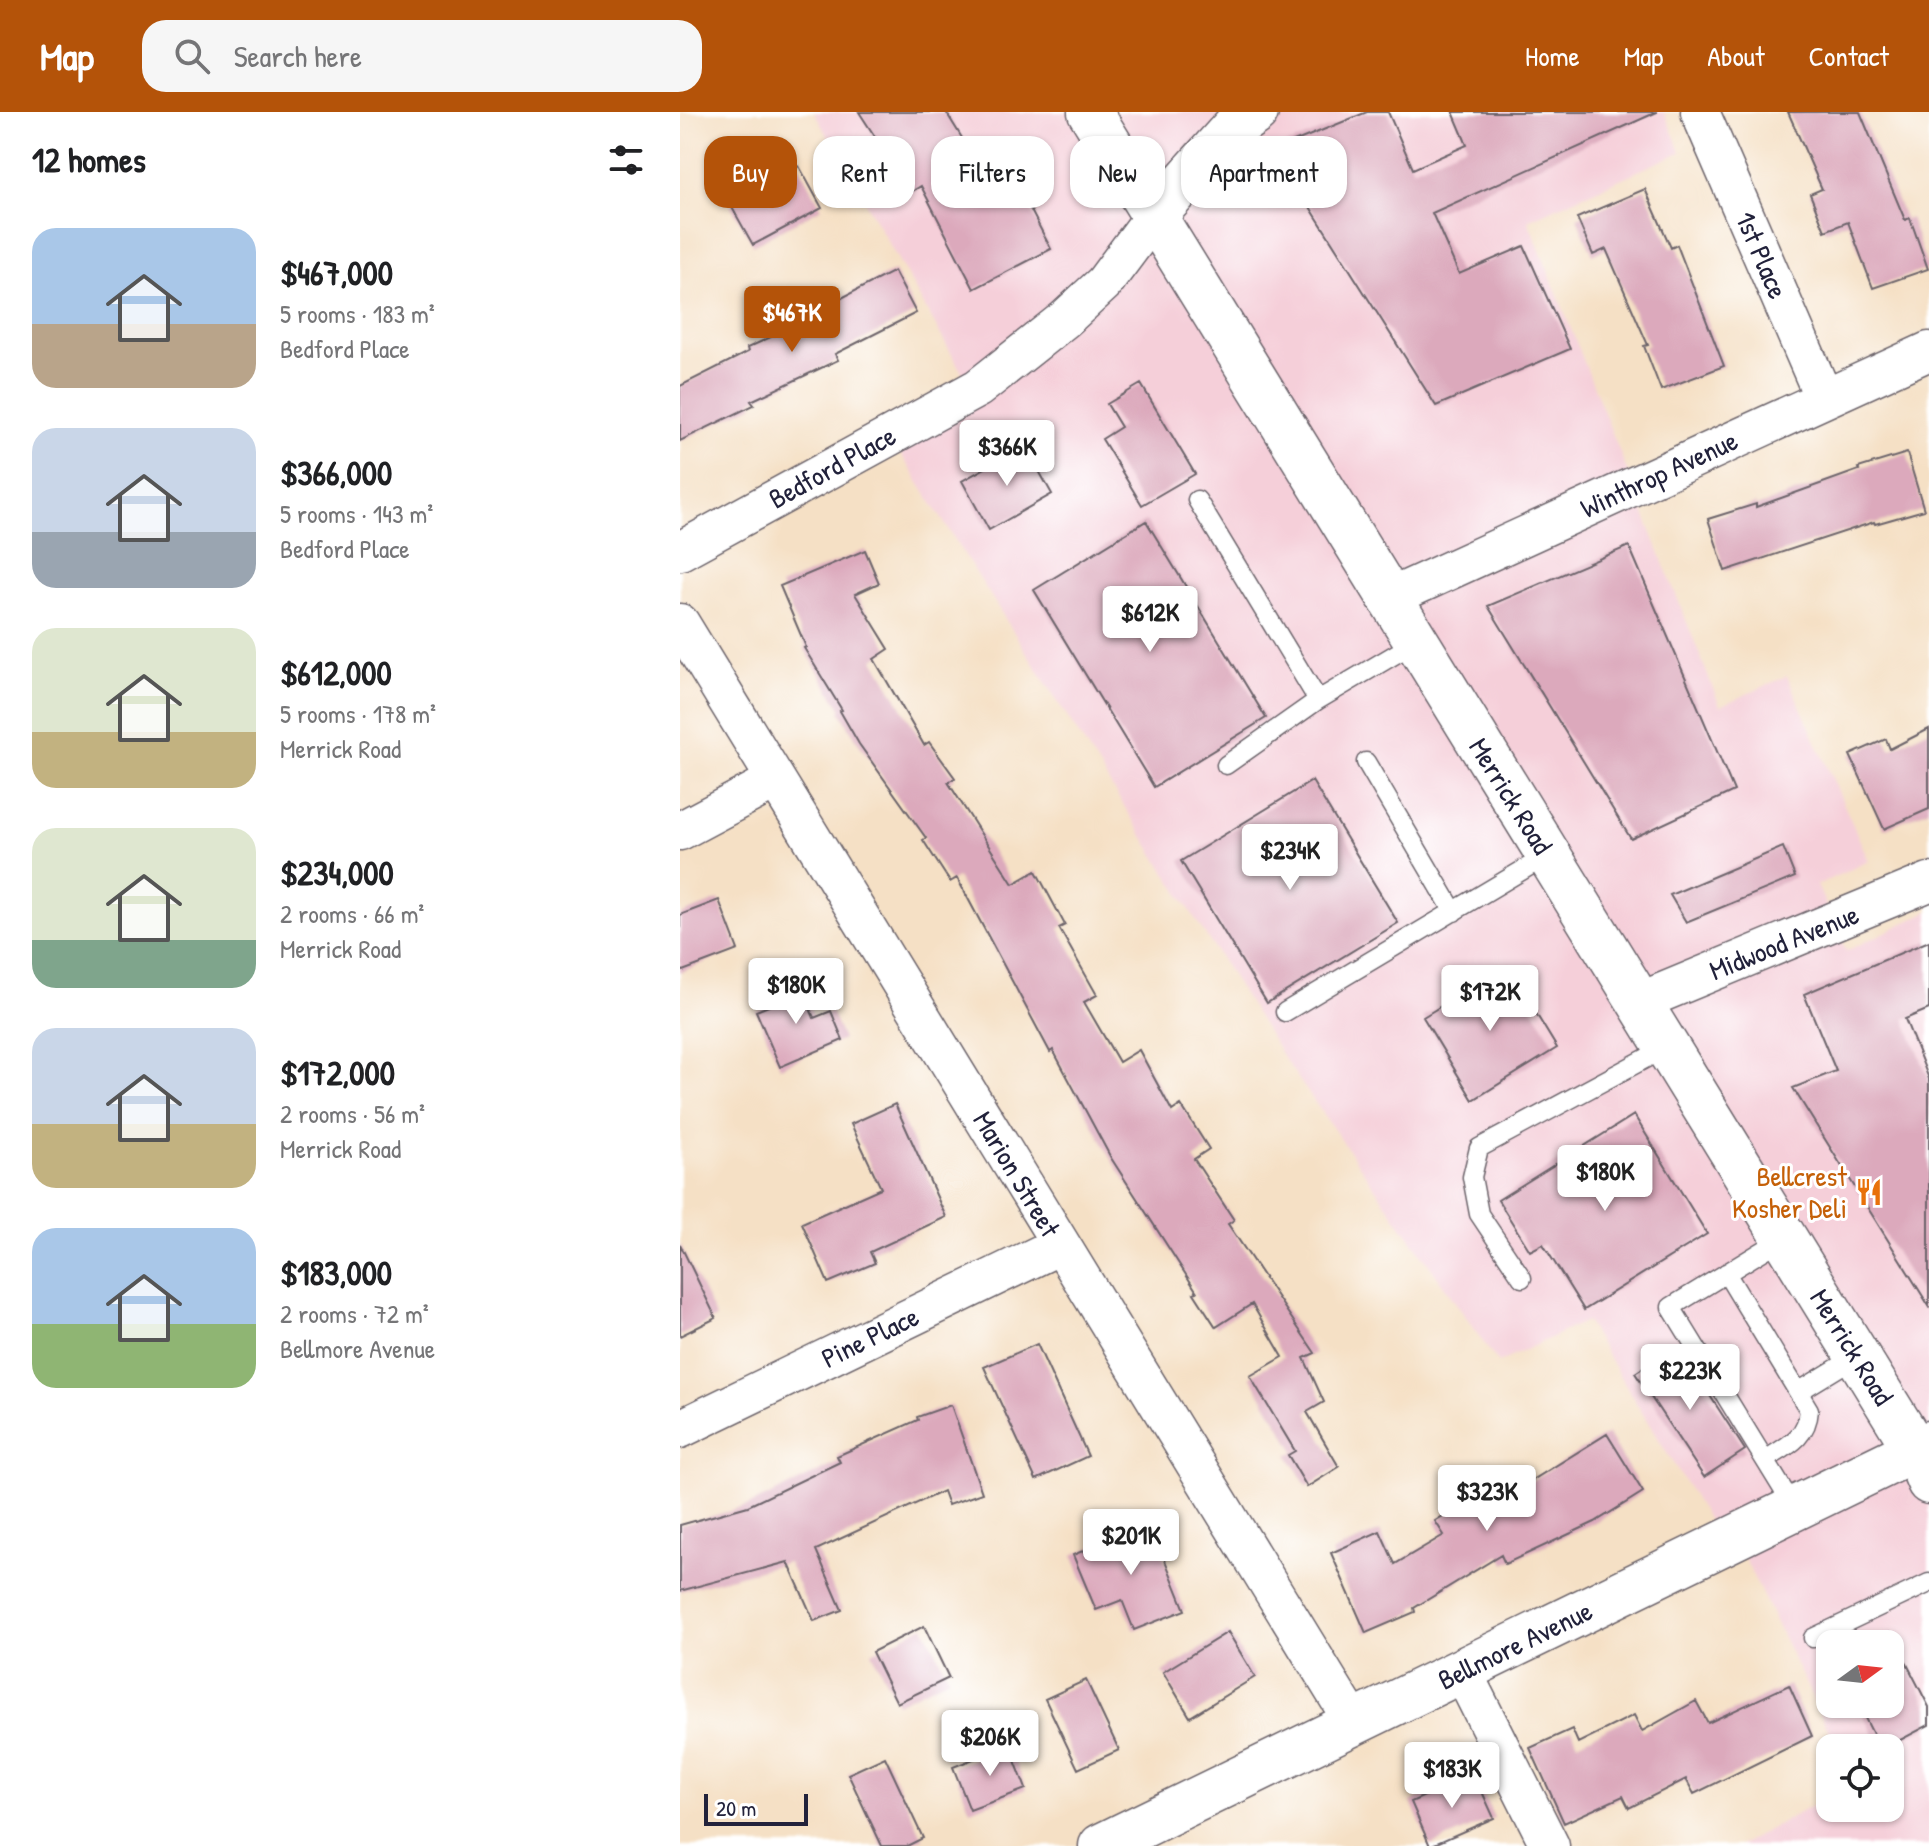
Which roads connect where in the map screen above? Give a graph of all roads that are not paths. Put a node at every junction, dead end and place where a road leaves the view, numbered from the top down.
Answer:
1 (1090, 112) edge
2 (1256, 112) edge
3 (1700, 112) edge
4 (1154, 216) junction
5 (1929, 351) edge
6 (1824, 398) junction
7 (1197, 500) dead end
8 (680, 551) edge
9 (1389, 598) junction
10 (680, 623) edge
11 (1416, 642) junction
12 (1318, 700) junction
13 (1366, 762) dead end
14 (1226, 765) dead end
15 (776, 780) junction
16 (680, 831) edge
17 (1548, 855) junction
18 (1929, 882) edge
19 (1454, 912) junction
20 (1639, 1002) junction
21 (1285, 1012) dead end
22 (1667, 1047) junction
23 (1784, 1238) junction
24 (1060, 1245) junction
25 (1726, 1273) junction
26 (1522, 1278) dead end
27 (1857, 1356) junction
28 (1790, 1386) junction
29 (680, 1429) edge
30 (1924, 1458) edge
31 (1765, 1460) junction
32 (1795, 1509) junction
33 (1929, 1583) edge
34 (1813, 1638) dead end
35 (1462, 1671) junction
36 (1354, 1723) junction
37 (1101, 1846) edge
38 (1550, 1846) edge

1 - 4 main road, Merrick Road
2 - 4 main road
3 - 6 street, 1st Place
4 - 8 street, Bedford Place
4 - 9 main road, Merrick Road
5 - 6 street, Winthrop Avenue
6 - 9 street, Winthrop Avenue
7 - 12 lane
9 - 11 main road, Merrick Road
10 - 15 street, Marion Street
11 - 12 lane
11 - 17 main road, Merrick Road
12 - 14 lane
13 - 19 lane
15 - 16 street
15 - 24 street, Marion Street
17 - 19 lane
17 - 20 main road, Merrick Road
18 - 20 street, Midwood Avenue
19 - 21 lane
20 - 22 main road, Merrick Road
22 - 23 main road, Merrick Road
22 - 26 lane
23 - 25 lane
23 - 27 main road, Merrick Road
24 - 29 street, Pine Place
24 - 36 street, Marion Street
25 - 28 lane
25 - 31 lane
27 - 28 lane
27 - 30 main road, Merrick Road
28 - 31 lane
30 - 32 main road, Bellmore Avenue
31 - 32 lane
32 - 35 main road, Bellmore Avenue
33 - 34 lane
35 - 36 main road, Bellmore Avenue
35 - 38 street
36 - 37 main road, Bellmore Avenue

